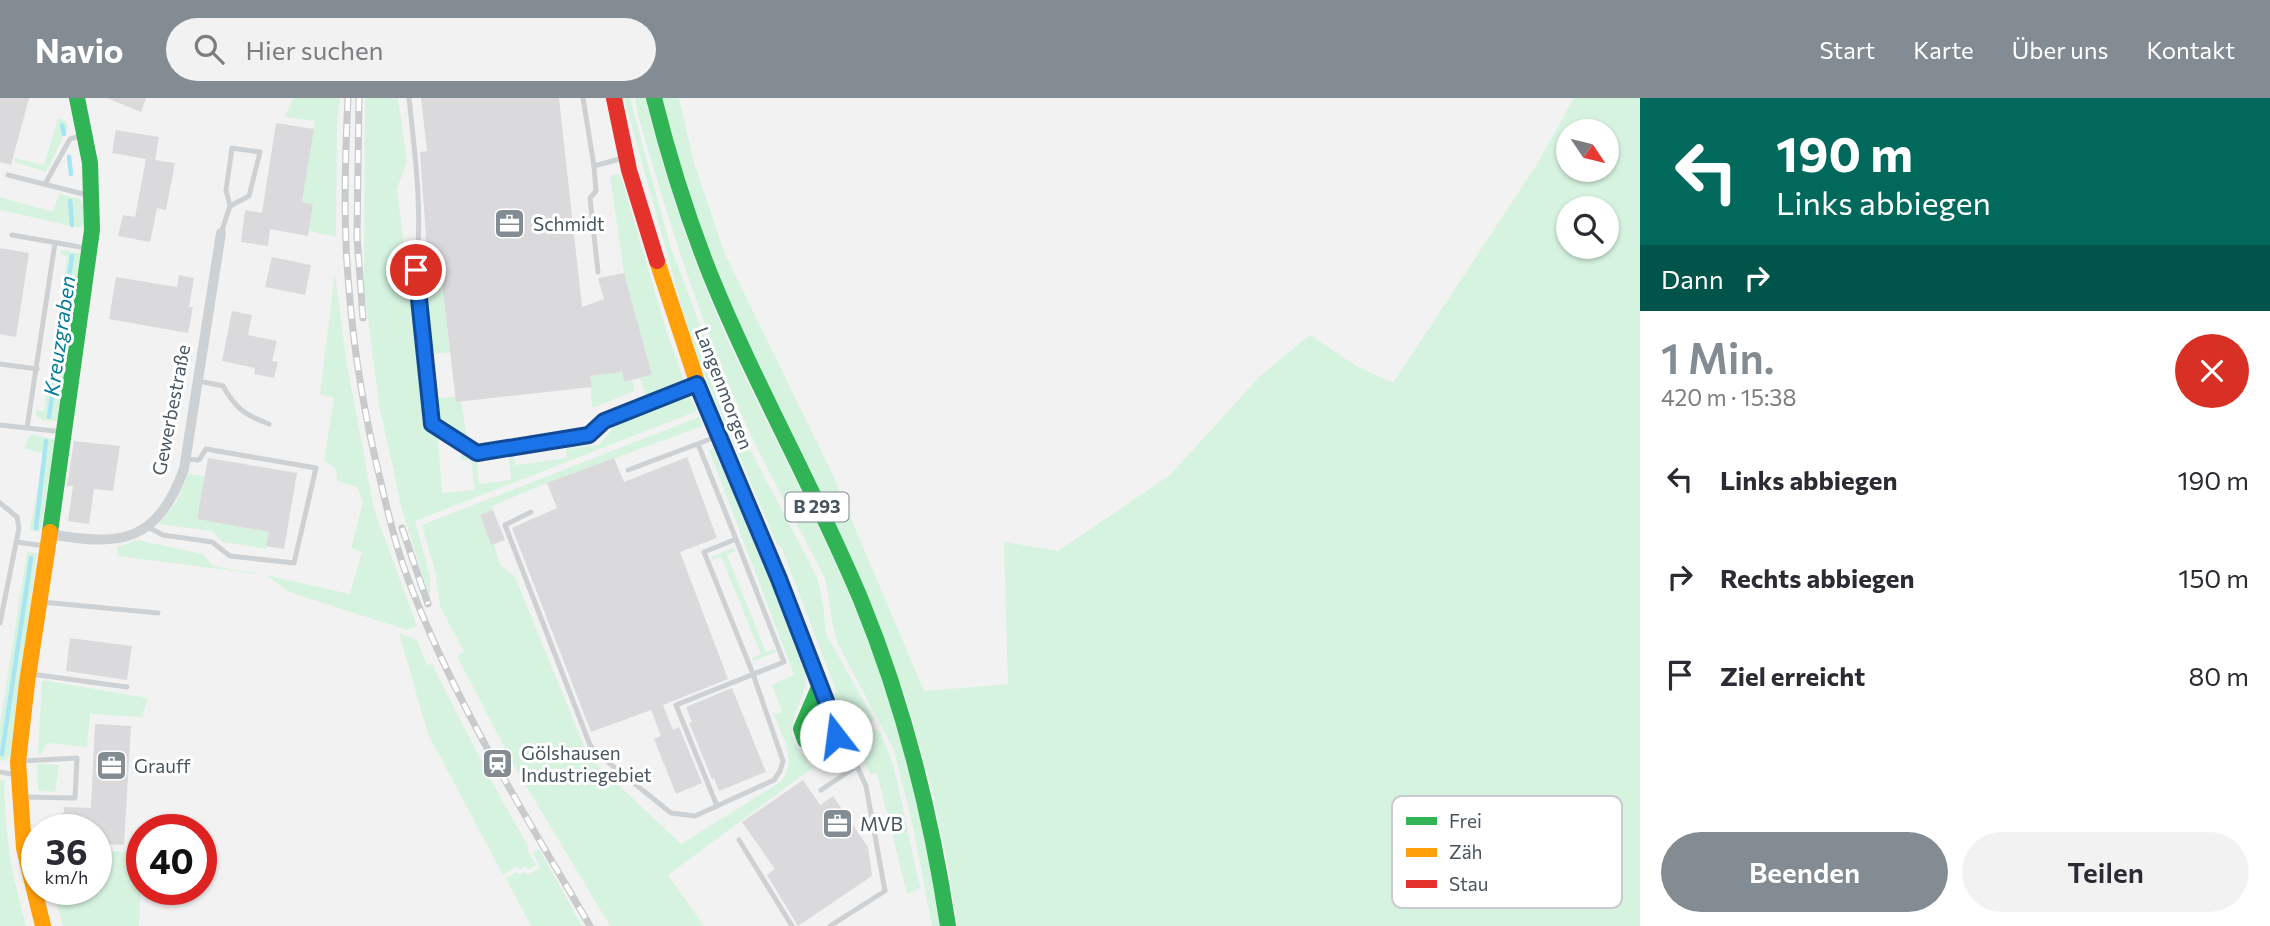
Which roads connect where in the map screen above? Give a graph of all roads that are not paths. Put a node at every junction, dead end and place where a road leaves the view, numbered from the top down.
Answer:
1 (76, 98) edge
2 (409, 98) edge
3 (583, 98) edge
4 (614, 98) edge
5 (654, 98) edge
6 (86, 134) junction
7 (627, 158) junction
8 (594, 166) junction
9 (8, 175) dead end
10 (46, 184) junction
11 (94, 196) junction
12 (230, 206) junction
13 (221, 233) joint
14 (12, 235) dead end
15 (55, 243) junction
16 (90, 248) junction
17 (598, 272) dead end
18 (0, 365) edge
19 (37, 369) junction
20 (199, 381) junction
21 (697, 384) junction
22 (270, 424) dead end
23 (0, 425) edge
24 (27, 428) junction
25 (64, 432) junction
26 (719, 436) junction
27 (698, 444) junction
28 (186, 458) junction
29 (628, 470) dead end
30 (0, 503) edge
31 (531, 512) dead end
32 (149, 527) junction
33 (736, 539) junction
34 (49, 540) junction
35 (17, 542) junction
36 (39, 602) junction
37 (158, 613) dead end
38 (0, 623) edge
39 (28, 673) junction
40 (752, 674) junction
41 (820, 685) junction
42 (127, 687) dead end
43 (832, 740) junction
44 (857, 766) junction
45 (18, 768) junction
46 (0, 772) edge
47 (821, 790) dead end
48 (19, 797) junction
49 (717, 806) junction
50 (23, 814) edge
51 (739, 840) dead end
52 (40, 905) edge
53 (43, 926) edge
54 (792, 926) edge
55 (830, 926) edge
56 (948, 926) edge

1 - 6 street
2 - 21 lane
3 - 8 lane
4 - 7 street, Langenmorgen
5 - 56 street, B 293
6 - 10 lane
6 - 11 street
7 - 8 lane
7 - 21 street, Langenmorgen
8 - 17 lane
9 - 10 lane
10 - 11 lane
11 - 16 street
12 - 12 lane
12 - 13 lane
13 - 20 street, Gewerbestraße
14 - 15 lane
15 - 16 lane
15 - 19 lane
16 - 25 street
18 - 19 lane
19 - 24 lane
20 - 22 lane
20 - 28 street, Gewerbestraße
21 - 26 street, Langenmorgen
23 - 24 lane
24 - 25 lane
25 - 34 street
26 - 27 lane
26 - 41 street, Langenmorgen
27 - 29 lane
27 - 33 lane
28 - 32 street, Gewerbestraße
28 - 32 lane
30 - 35 lane
31 - 49 lane
32 - 34 street
33 - 40 lane
33 - 40 lane
34 - 35 lane
34 - 36 street
35 - 38 lane
36 - 37 lane
36 - 39 street
39 - 42 lane
39 - 45 street
40 - 49 lane
40 - 49 lane
41 - 43 street, Langenmorgen
41 - 43 street
43 - 44 lane
44 - 47 lane
44 - 55 lane
45 - 46 lane
45 - 48 street
45 - 48 lane
48 - 50 street
51 - 54 lane
52 - 53 street

